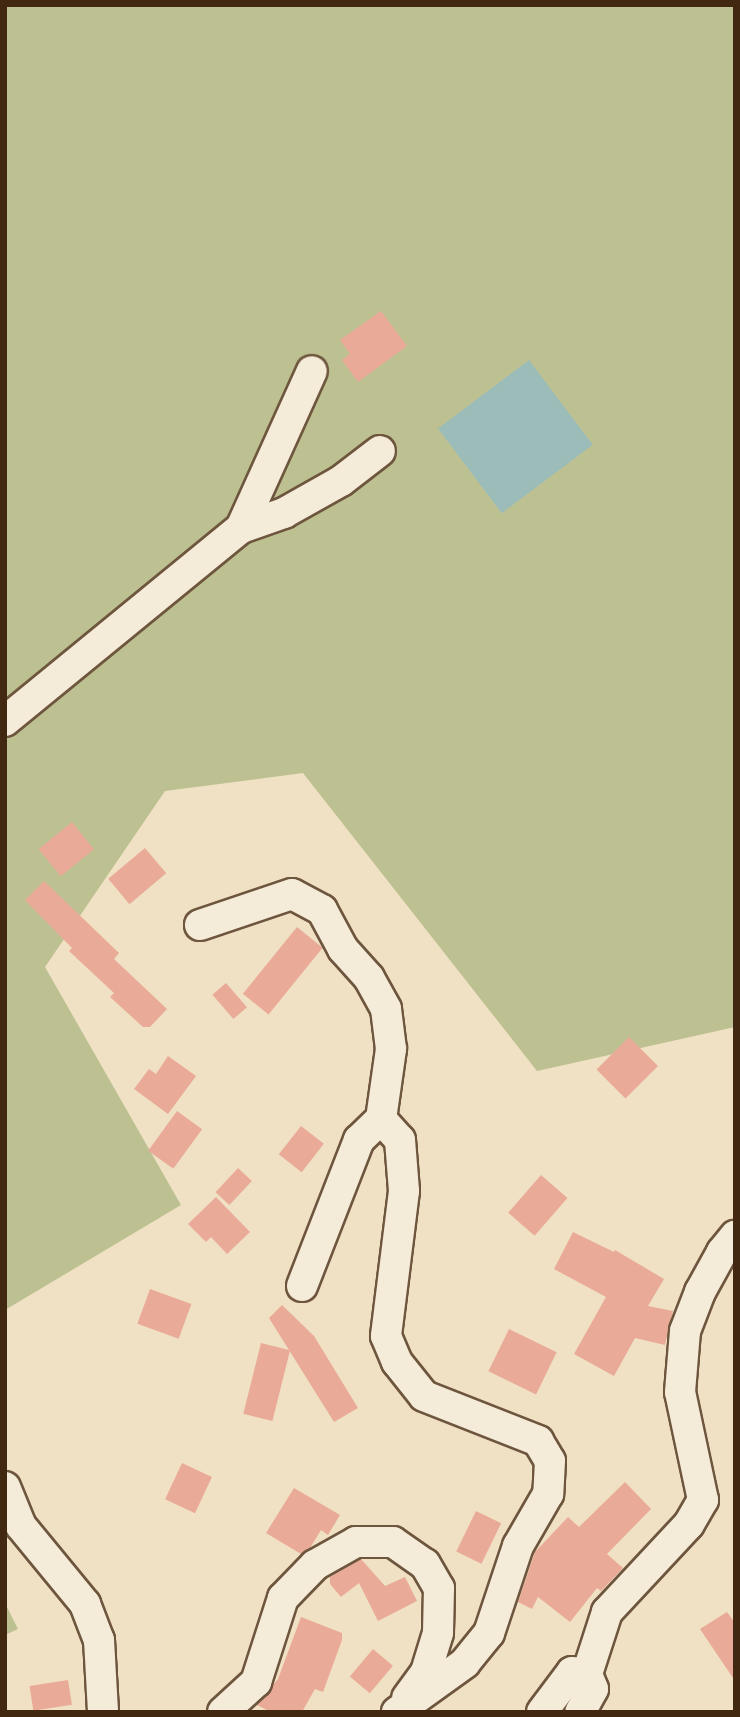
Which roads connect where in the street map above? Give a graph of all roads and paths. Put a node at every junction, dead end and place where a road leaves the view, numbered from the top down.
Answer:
1 (312, 371) dead end
2 (380, 451) dead end
3 (241, 528) junction
4 (5, 721) edge
5 (200, 925) dead end
6 (381, 1119) junction
7 (735, 1236) edge
8 (302, 1286) dead end
9 (5, 1487) edge
10 (587, 1674) junction
11 (103, 1712) edge
12 (223, 1712) edge
13 (397, 1712) edge
14 (542, 1712) edge
15 (580, 1712) edge

1 - 3 street
2 - 3 street
3 - 4 street
5 - 6 street
6 - 8 street
6 - 13 street
7 - 10 street
9 - 11 street
10 - 14 street
10 - 15 street
12 - 13 street

